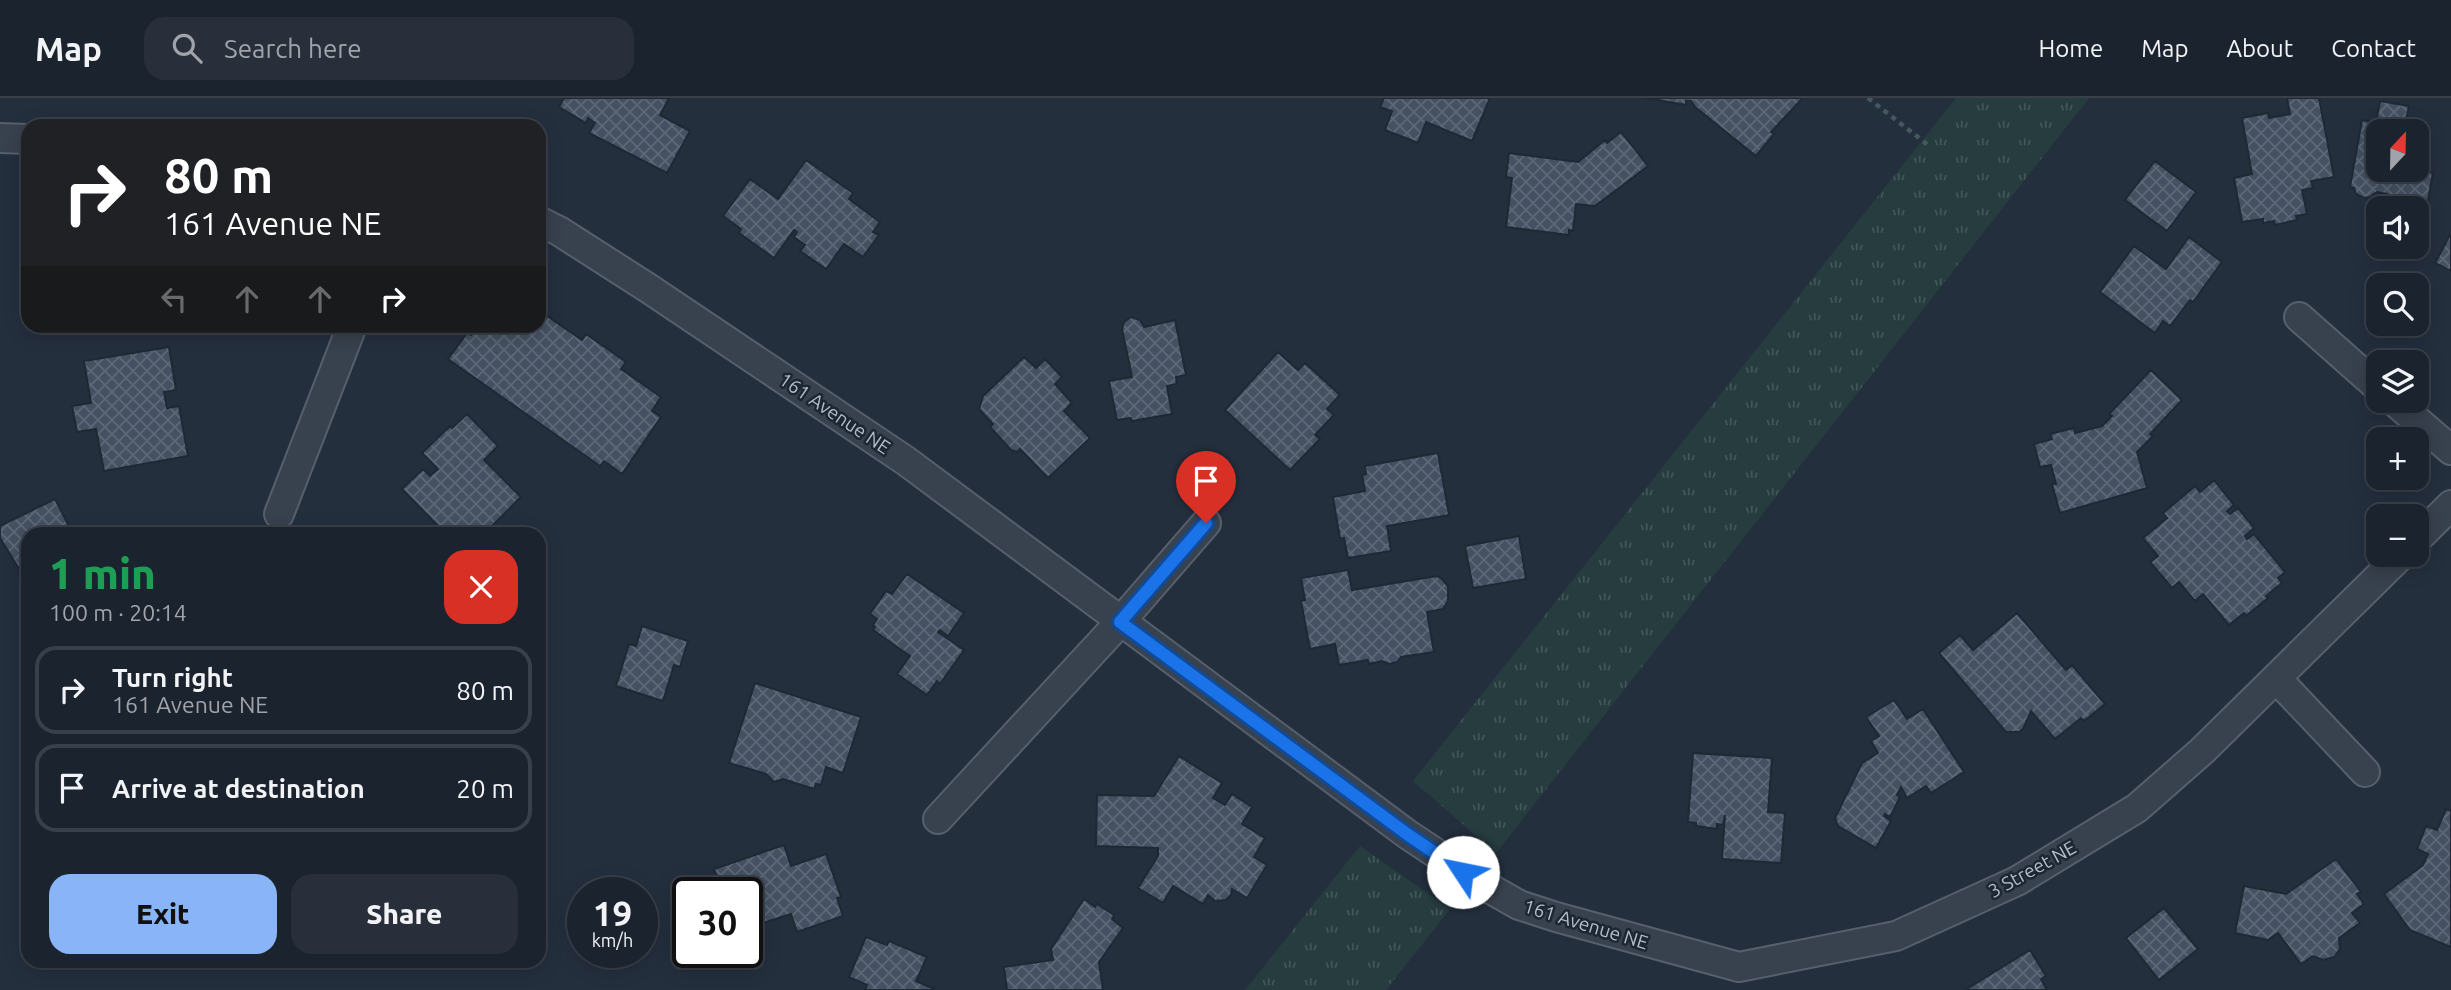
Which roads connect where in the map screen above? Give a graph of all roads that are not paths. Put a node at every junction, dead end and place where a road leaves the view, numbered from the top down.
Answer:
1 (0, 138) edge
2 (21, 139) edge
3 (546, 224) edge
4 (2299, 317) dead end
5 (349, 333) edge
6 (2366, 376) edge
7 (2408, 413) edge
8 (2451, 450) edge
9 (2451, 505) edge
10 (279, 514) dead end
11 (1206, 523) dead end
12 (2429, 527) edge
13 (2389, 567) edge
14 (1120, 622) junction
15 (2277, 679) junction
16 (2365, 772) dead end
17 (938, 819) dead end
18 (1739, 979) edge

1 - 2 street
3 - 14 street, 161 Avenue NE
4 - 6 street
5 - 10 street
7 - 8 street
9 - 12 street
11 - 14 street
13 - 15 street, 3 Street NE
14 - 17 street
14 - 18 street, 161 Avenue NE
15 - 16 street
15 - 18 street, 3 Street NE

